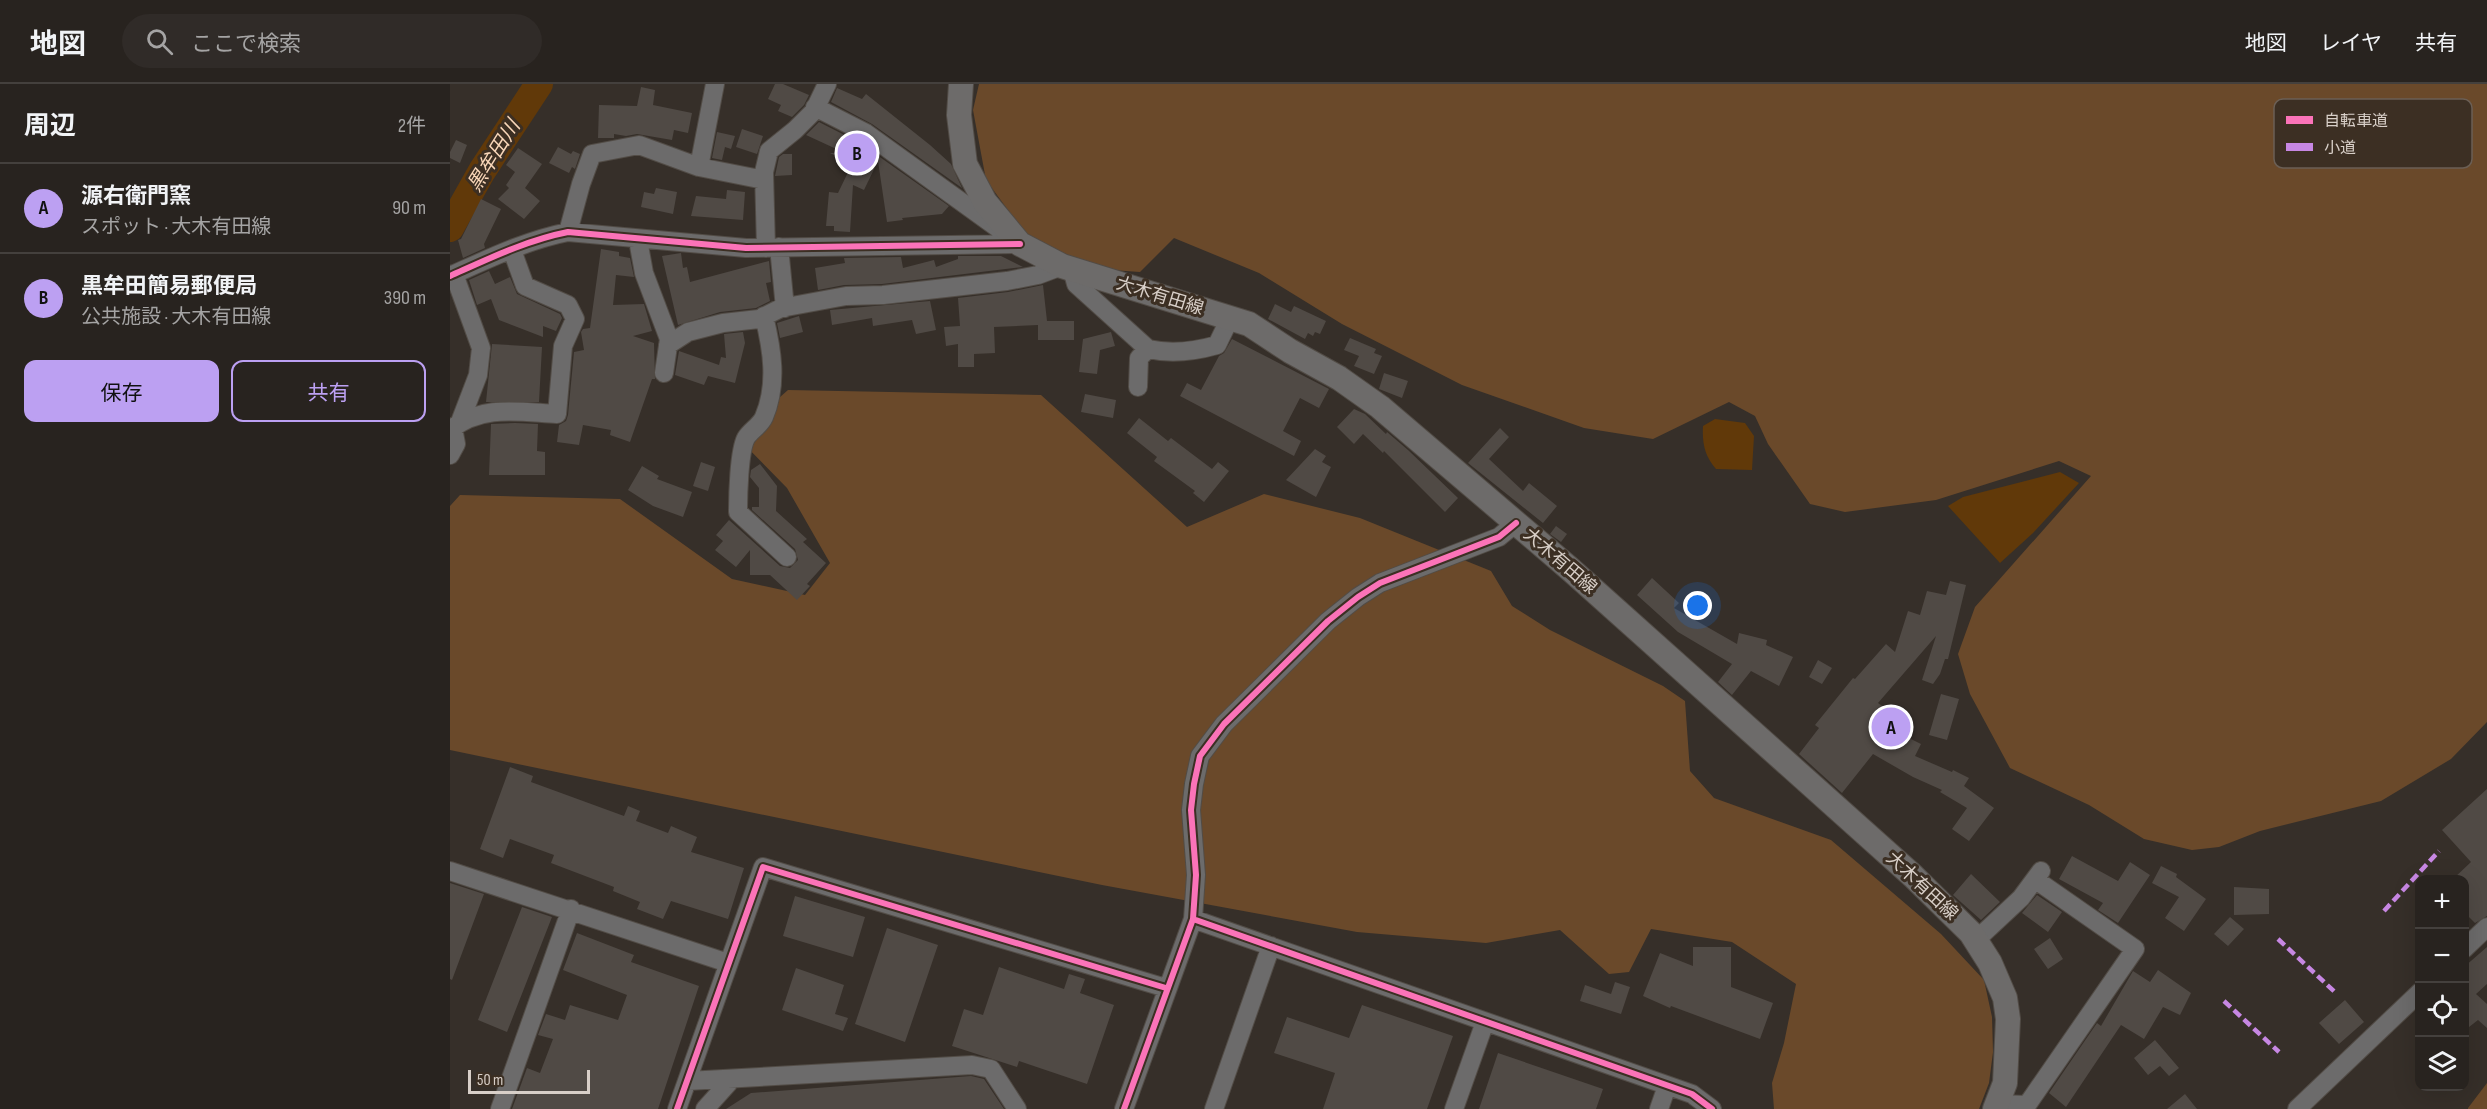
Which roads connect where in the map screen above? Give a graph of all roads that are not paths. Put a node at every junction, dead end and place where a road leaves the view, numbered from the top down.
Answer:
1 (716, 84) edge
2 (961, 84) edge
3 (819, 86) edge
4 (815, 107) junction
5 (699, 167) junction
6 (764, 180) junction
7 (568, 232) junction
8 (638, 240) junction
9 (1020, 244) junction
10 (772, 248) junction
11 (512, 250) junction
12 (1067, 267) junction
13 (452, 275) edge
14 (785, 308) junction
15 (764, 316) junction
16 (1230, 318) junction
17 (668, 345) junction
18 (1148, 349) junction
19 (664, 373) dead end
20 (1138, 387) dead end
21 (454, 426) edge
22 (450, 455) edge
23 (1516, 523) junction
24 (787, 557) dead end
25 (450, 871) edge
26 (571, 909) junction
27 (1193, 919) junction
28 (2487, 927) edge
29 (1976, 940) junction
30 (2469, 944) edge
31 (1271, 946) junction
32 (728, 963) junction
33 (1166, 988) junction
34 (2415, 997) edge
35 (1485, 1022) junction
36 (732, 1079) junction
37 (687, 1081) junction
38 (1667, 1086) junction
39 (1996, 1106) edge
40 (500, 1109) edge
41 (677, 1109) edge
42 (705, 1109) edge
43 (1017, 1109) edge
44 (1124, 1109) edge
45 (1214, 1109) edge
46 (1454, 1109) edge
47 (1659, 1109) edge
48 (1712, 1109) edge
49 (2297, 1109) edge

1 - 5 street
2 - 9 main road, 大木有田線
3 - 4 street
4 - 6 street
4 - 9 street
5 - 6 street
5 - 7 street
6 - 10 street
7 - 8 street
7 - 11 street
8 - 10 street
8 - 17 street
9 - 10 street
9 - 12 main road, 大木有田線
10 - 14 street
11 - 13 street
11 - 21 street
12 - 14 street
12 - 16 main road, 大木有田線
12 - 18 street
13 - 21 street
14 - 15 street
15 - 17 street
15 - 24 street
16 - 18 street
16 - 23 main road, 大木有田線
17 - 19 street
18 - 20 street
21 - 22 street
23 - 27 street
23 - 29 main road, 大木有田線
25 - 26 street
26 - 32 street
26 - 40 street
27 - 31 street
27 - 33 street
28 - 30 street
29 - 39 main road, 大木有田線
29 - 39 street
31 - 35 street
31 - 45 street
32 - 33 street
32 - 37 street
33 - 44 street
34 - 49 street
35 - 38 street
35 - 46 street
36 - 37 street
36 - 42 street
36 - 43 street
37 - 41 street
38 - 47 street
38 - 48 street

